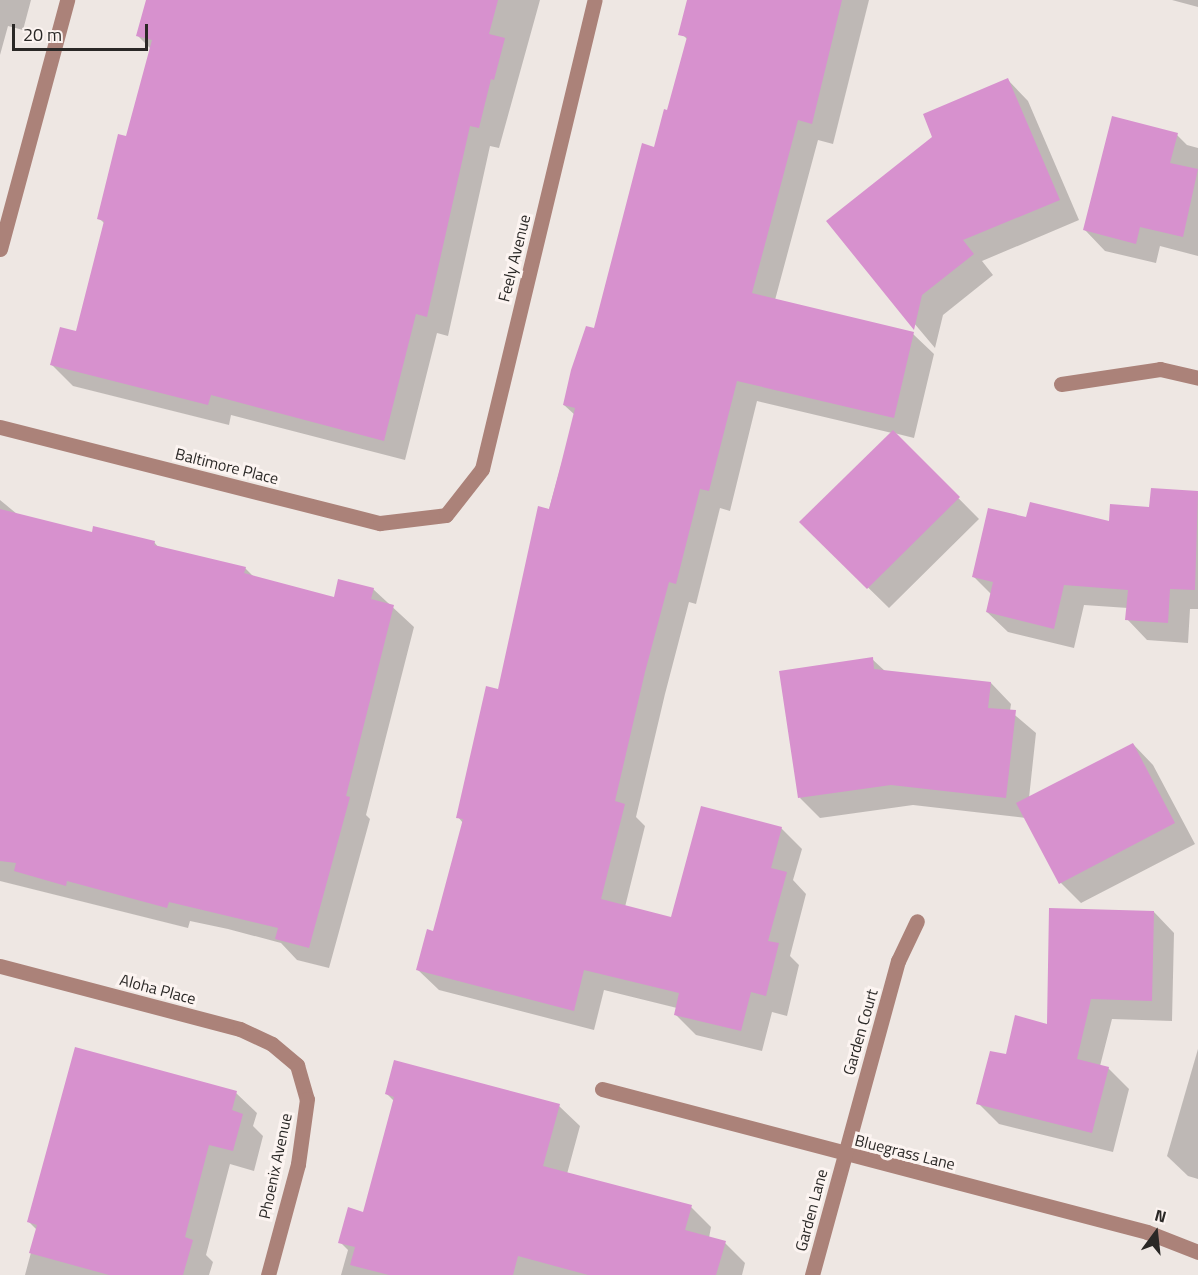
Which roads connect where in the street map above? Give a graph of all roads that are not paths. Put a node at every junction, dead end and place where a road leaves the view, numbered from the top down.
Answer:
1 (67, 0) edge
2 (596, 0) edge
3 (0, 249) edge
4 (1198, 378) edge
5 (1060, 384) dead end
6 (0, 427) edge
7 (446, 515) joint
8 (917, 921) dead end
9 (0, 966) edge
10 (297, 1065) joint
11 (603, 1089) dead end
12 (844, 1155) junction
13 (1198, 1252) edge
14 (268, 1275) edge
15 (812, 1275) edge

1 - 3 street
2 - 7 street, Feely Avenue
4 - 5 street
6 - 7 street, Baltimore Place
8 - 12 street, Garden Court
9 - 10 street, Aloha Place
10 - 14 street, Phoenix Avenue
11 - 12 street, Bluegrass Lane
12 - 13 street, Bluegrass Lane
12 - 15 street, Garden Lane

